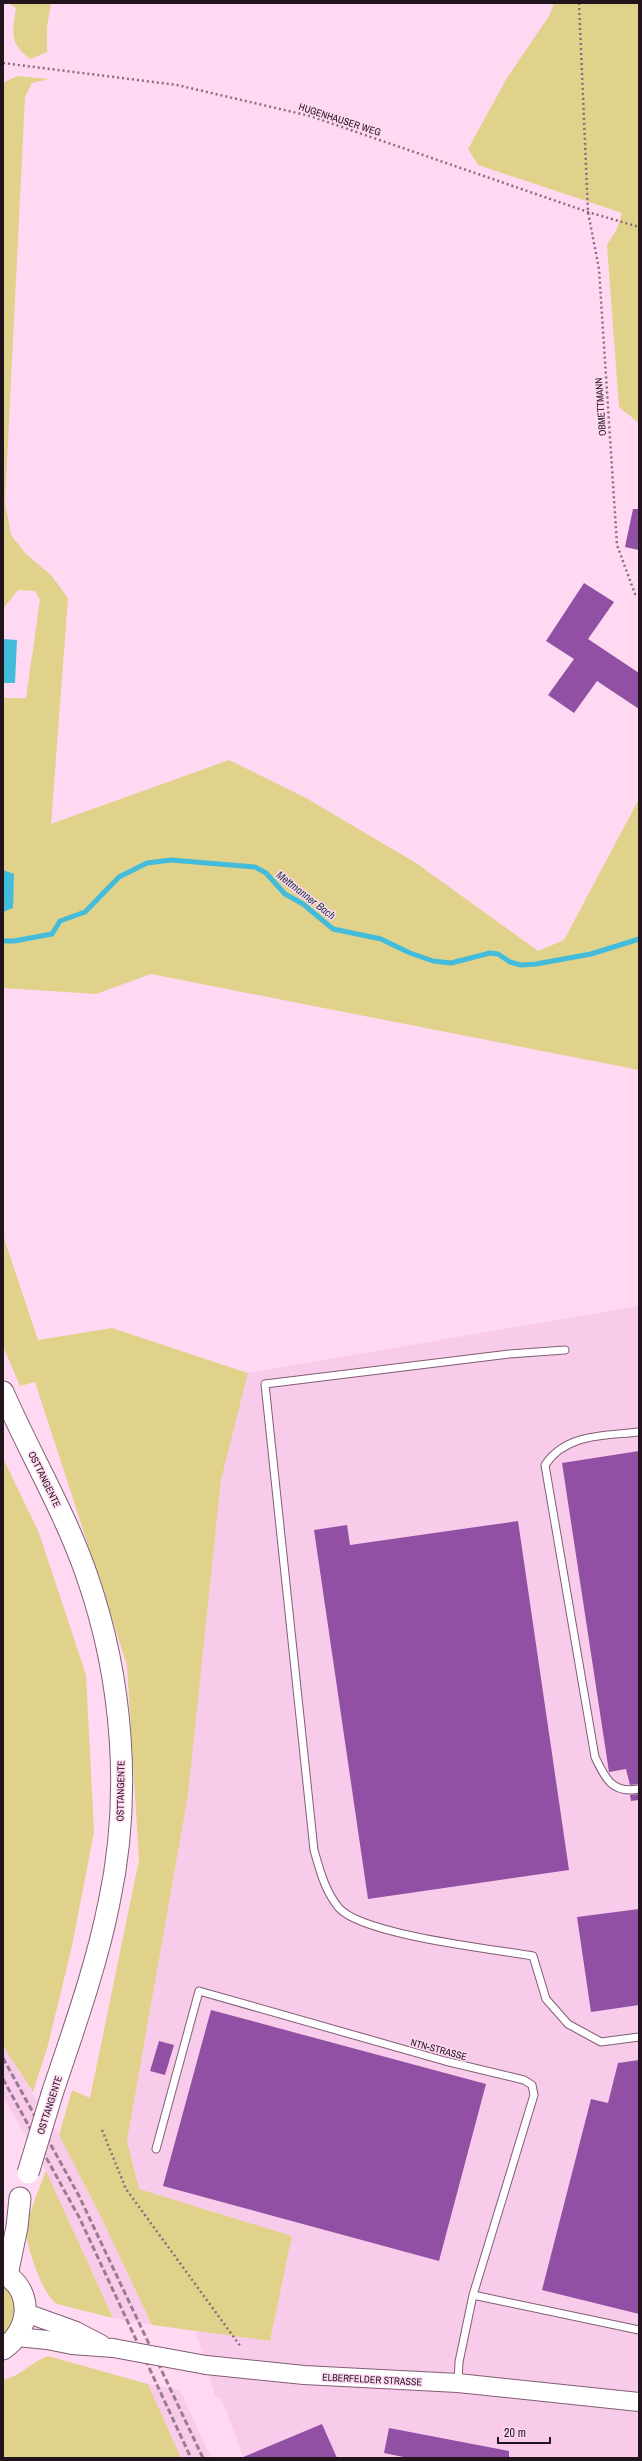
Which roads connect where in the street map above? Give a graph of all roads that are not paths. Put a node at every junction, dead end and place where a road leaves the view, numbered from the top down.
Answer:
1 (565, 1350) dead end
2 (3, 1392) edge
3 (639, 1432) edge
4 (639, 1789) edge
5 (639, 2037) edge
6 (156, 2149) dead end
7 (20, 2198) junction
8 (3, 2227) edge
9 (5, 2274) edge
10 (473, 2295) junction
11 (26, 2313) junction
12 (639, 2330) edge
13 (10, 2343) edge
14 (110, 2347) junction
15 (458, 2383) junction
16 (639, 2402) edge

1 - 5 lane
2 - 7 main road, OSTTANGENTE, bridge
3 - 4 lane
6 - 10 lane, NTN-STRASSE
7 - 8 main road, OSTTANGENTE
7 - 9 main road, OSTTANGENTE
9 - 11 main road
10 - 12 lane
10 - 15 lane, NTN-STRASSE
11 - 13 main road
11 - 14 street, ELBERFELDER STRASSE
13 - 14 street, ELBERFELDER STRASSE
14 - 15 street, ELBERFELDER STRASSE, bridge
15 - 16 street, ELBERFELDER STRASSE

